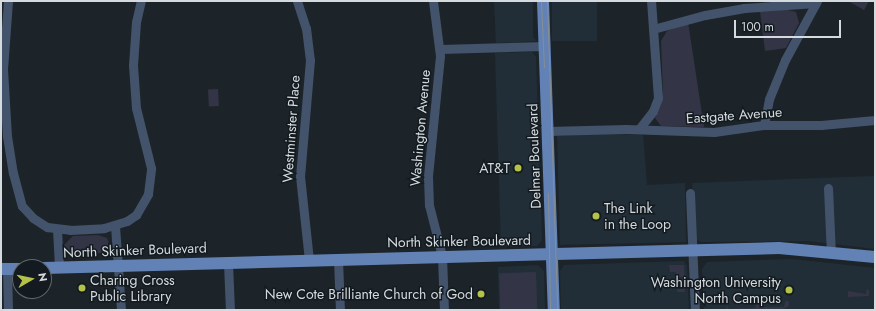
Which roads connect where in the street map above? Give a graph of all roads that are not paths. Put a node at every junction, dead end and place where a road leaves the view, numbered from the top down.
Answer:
1 (8, 1) edge
2 (141, 1) edge
3 (297, 1) edge
4 (432, 1) edge
5 (543, 1) edge
6 (651, 1) edge
7 (816, 2) edge
8 (653, 28) junction
9 (545, 46) junction
10 (440, 49) junction
11 (875, 120) edge
12 (764, 125) junction
13 (639, 129) junction
14 (548, 131) junction
15 (828, 188) dead end
16 (690, 193) dead end
17 (115, 226) junction
18 (57, 229) junction
19 (692, 251) junction
20 (831, 253) junction
21 (552, 254) junction
22 (442, 256) junction
23 (875, 257) edge
24 (338, 259) junction
25 (309, 260) junction
26 (228, 262) junction
27 (120, 266) junction
28 (52, 267) edge
29 (59, 267) junction
30 (4, 269) edge
31 (8, 310) edge
32 (121, 310) edge
33 (230, 310) edge
34 (340, 310) edge
35 (444, 310) edge
36 (554, 310) edge
37 (695, 310) edge

1 - 18 street
2 - 17 street
3 - 25 street, Westminster Place
4 - 10 street, Washington Avenue
5 - 9 main road, Delmar Boulevard
6 - 8 street
7 - 8 street
7 - 12 street
8 - 13 street
9 - 10 street
9 - 14 main road, Delmar Boulevard
10 - 22 street, Washington Avenue
11 - 12 street, Eastgate Avenue
12 - 13 street, Eastgate Avenue
13 - 14 street, Eastgate Avenue
14 - 21 main road, Delmar Boulevard
15 - 20 street
16 - 19 street
17 - 18 street
17 - 27 street
18 - 29 street
19 - 20 main road, North Skinker Boulevard
19 - 21 main road, North Skinker Boulevard
19 - 37 street
20 - 23 main road, North Skinker Boulevard
21 - 22 main road, North Skinker Boulevard
21 - 36 main road, Delmar Boulevard
22 - 24 main road, North Skinker Boulevard
22 - 35 street, Washington Avenue
24 - 25 main road, North Skinker Boulevard
24 - 34 street
25 - 26 main road, North Skinker Boulevard
26 - 27 main road, North Skinker Boulevard
26 - 33 street
27 - 29 main road, North Skinker Boulevard
27 - 32 street
28 - 29 main road, North Skinker Boulevard
30 - 31 street

